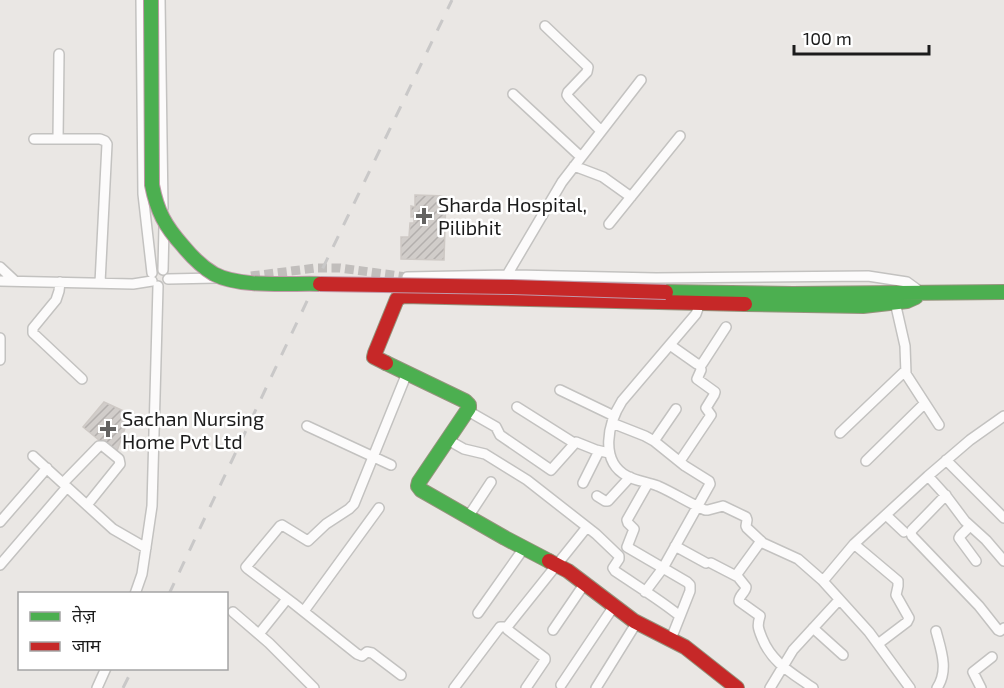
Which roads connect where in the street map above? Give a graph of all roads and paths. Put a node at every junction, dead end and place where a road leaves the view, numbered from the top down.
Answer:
1 (141, 0) edge
2 (151, 0) edge
3 (160, 0) edge
4 (545, 26) dead end
5 (59, 54) dead end
6 (641, 80) dead end
7 (513, 94) dead end
8 (602, 131) junction
9 (680, 136) dead end
10 (58, 139) junction
11 (34, 140) dead end
12 (581, 157) junction
13 (574, 166) junction
14 (631, 197) junction
15 (609, 224) dead end
16 (0, 267) edge
17 (163, 270) junction
18 (507, 275) junction
19 (242, 277) tunnel mouth
20 (407, 277) tunnel mouth
21 (168, 279) junction
22 (154, 280) junction
23 (0, 281) edge
24 (15, 281) junction
25 (60, 282) junction
26 (100, 283) junction
27 (1004, 292) edge
28 (923, 293) junction
29 (895, 302) junction
30 (700, 303) junction
31 (726, 327) dead end
32 (0, 338) edge
33 (670, 345) junction
34 (0, 360) edge
35 (700, 365) junction
36 (905, 371) junction
37 (407, 374) junction
38 (82, 379) dead end
39 (560, 390) dead end
40 (924, 404) junction
41 (517, 407) dead end
42 (676, 409) dead end
43 (468, 411) junction
44 (1004, 417) edge
45 (613, 419) junction
46 (939, 425) dead end
47 (307, 426) dead end
48 (840, 433) dead end
49 (448, 440) junction
50 (654, 441) junction
51 (574, 443) junction
52 (604, 452) junction
53 (33, 456) dead end
54 (372, 456) junction
55 (946, 460) junction
56 (680, 461) junction
57 (866, 461) dead end
58 (391, 465) dead end
59 (47, 468) junction
60 (928, 476) junction
61 (630, 477) junction
62 (491, 482) dead end
63 (582, 483) dead end
64 (648, 483) junction
65 (65, 485) junction
66 (946, 495) junction
67 (597, 496) dead end
68 (87, 506) junction
69 (697, 506) junction
70 (379, 508) dead end
71 (886, 515) junction
72 (468, 517) junction
73 (1004, 518) edge
74 (0, 522) edge
75 (970, 526) junction
76 (587, 527) junction
77 (904, 532) dead end
78 (761, 541) junction
79 (854, 544) junction
80 (675, 546) junction
81 (146, 548) junction
82 (524, 548) junction
83 (1003, 558) edge
84 (976, 561) dead end
85 (0, 565) edge
86 (556, 565) junction
87 (663, 568) junction
88 (738, 577) junction
89 (823, 581) junction
90 (585, 583) junction
91 (136, 592) edge
92 (645, 592) junction
93 (287, 598) junction
94 (839, 600) junction
95 (614, 606) junction
96 (304, 611) junction
97 (232, 612) dead end
98 (478, 613) dead end
99 (680, 616) junction
100 (637, 622) junction
101 (507, 627) junction
102 (813, 627) junction
103 (1004, 628) edge
104 (553, 630) dead end
105 (936, 631) dead end
106 (259, 634) junction
107 (671, 639) junction
108 (878, 644) junction
109 (843, 655) dead end
110 (992, 657) dead end
111 (782, 666) junction
112 (106, 670) edge
113 (401, 675) dead end
114 (561, 685) dead end
115 (97, 688) edge
116 (314, 688) edge
117 (454, 688) edge
118 (526, 688) edge
119 (596, 688) edge
120 (736, 688) edge
121 (770, 688) edge
122 (813, 688) edge
123 (910, 688) edge
124 (937, 688) edge
125 (981, 688) edge

1 - 22 street
2 - 28 main road, bridge
3 - 17 street
4 - 8 street
5 - 10 street
6 - 8 street
7 - 12 street
8 - 12 street
9 - 14 street
10 - 11 street
10 - 26 street
12 - 13 street
13 - 14 street
13 - 18 street
14 - 15 street
16 - 24 street
17 - 21 street
17 - 22 street
18 - 20 street
18 - 28 street
19 - 21 street
21 - 22 street
22 - 26 street
22 - 81 street
23 - 24 street
24 - 25 street
25 - 26 street
25 - 38 street
27 - 28 main road
28 - 29 main road
29 - 30 main road
29 - 36 street
30 - 33 street
30 - 37 main road
31 - 35 street
32 - 34 street
33 - 35 street
33 - 45 street
35 - 56 street
36 - 40 street
36 - 48 street
37 - 43 main road
37 - 54 street
39 - 45 street
40 - 46 street
40 - 57 street
41 - 51 street
42 - 50 street
43 - 49 main road
43 - 51 street
44 - 55 street
45 - 50 street
45 - 52 street
47 - 54 street
49 - 72 main road
49 - 76 street
50 - 56 street
51 - 52 street
52 - 61 street
52 - 63 street
53 - 59 street
54 - 58 street
54 - 93 street
55 - 60 street
55 - 73 street
56 - 69 street
59 - 65 street
59 - 74 street
60 - 66 street
60 - 71 street
61 - 64 street
61 - 67 street
62 - 72 street
64 - 69 street
64 - 87 street
65 - 68 street
65 - 68 street
65 - 85 street
66 - 75 street
66 - 103 street
68 - 81 street
69 - 78 street
69 - 80 street
70 - 96 street
71 - 77 street
71 - 79 street
72 - 82 main road
75 - 83 street
75 - 84 street
76 - 86 street
76 - 92 street
78 - 88 street
78 - 89 street
79 - 89 street
79 - 108 street
80 - 87 street
80 - 88 street
81 - 91 street
82 - 86 main road
82 - 98 street
86 - 90 main road
86 - 101 street
87 - 92 street
87 - 99 street
88 - 111 street
89 - 94 street
90 - 95 main road
90 - 104 street
92 - 99 street
93 - 96 street
93 - 106 street
94 - 102 street
94 - 108 street
95 - 100 main road
95 - 114 street
96 - 113 street
97 - 106 street
99 - 107 street
100 - 107 main road
100 - 119 street
101 - 117 street
101 - 118 street
102 - 109 street
102 - 111 street
105 - 124 street
106 - 116 street
107 - 120 main road
108 - 123 street
110 - 125 street
111 - 121 street
111 - 122 street
112 - 115 street

